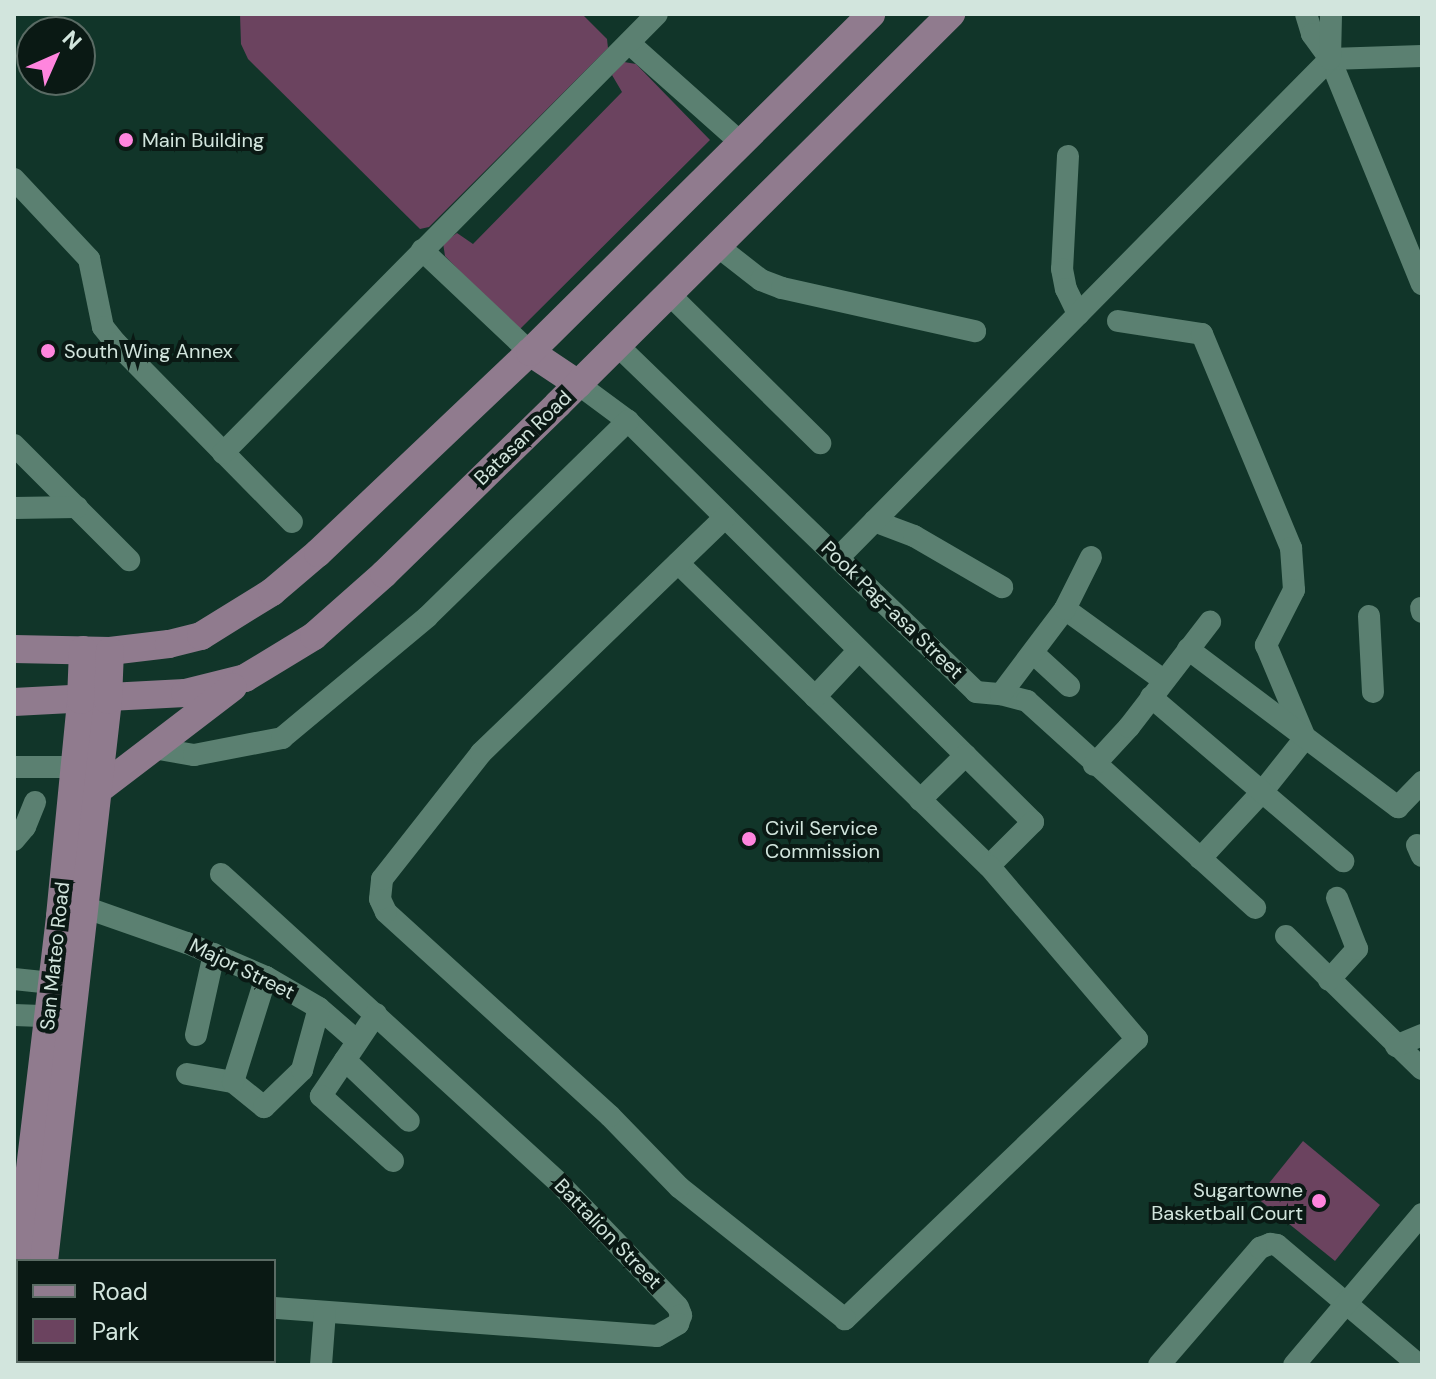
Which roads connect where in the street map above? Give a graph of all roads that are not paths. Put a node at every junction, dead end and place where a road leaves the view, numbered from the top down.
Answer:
1 (657, 14) edge
2 (871, 14) edge
3 (951, 14) edge
4 (1306, 14) edge
5 (1331, 14) edge
6 (629, 43) junction
7 (1422, 56) edge
8 (1330, 59) junction
9 (740, 142) junction
10 (1068, 156) dead end
11 (14, 179) edge
12 (716, 245) junction
13 (422, 250) junction
14 (1422, 284) edge
15 (668, 293) junction
16 (1078, 314) junction
17 (1118, 321) dead end
18 (975, 331) dead end
19 (617, 345) junction
20 (530, 352) junction
21 (578, 384) junction
22 (628, 421) junction
23 (820, 443) dead end
24 (14, 445) edge
25 (223, 453) junction
26 (77, 507) junction
27 (14, 508) edge
28 (725, 517) junction
29 (874, 521) junction
30 (292, 522) dead end
31 (839, 557) junction
32 (1091, 557) dead end
33 (129, 560) dead end
34 (678, 563) junction
35 (1002, 587) dead end
36 (1065, 609) junction
37 (1369, 616) dead end
38 (1210, 622) dead end
39 (14, 649) edge
40 (1188, 649) junction
41 (859, 650) junction
42 (96, 651) junction
43 (1033, 653) junction
44 (245, 678) junction
45 (1069, 686) dead end
46 (1157, 688) junction
47 (1373, 692) dead end
48 (1001, 694) junction
49 (815, 697) junction
50 (95, 700) junction
51 (14, 702) edge
52 (1305, 738) junction
53 (153, 748) junction
54 (966, 755) junction
55 (1094, 765) junction
56 (14, 767) edge
57 (74, 767) junction
58 (1422, 782) edge
59 (97, 791) junction
60 (1262, 792) junction
61 (920, 800) junction
62 (35, 802) dead end
63 (14, 840) edge
64 (1200, 859) junction
65 (1343, 861) dead end
66 (989, 866) junction
67 (221, 874) dead end
68 (1337, 898) dead end
69 (84, 907) junction
70 (1255, 908) dead end
71 (1286, 936) dead end
72 (214, 954) junction
73 (266, 977) junction
74 (14, 979) edge
75 (1329, 980) junction
76 (52, 983) junction
77 (319, 1008) junction
78 (376, 1014) junction
79 (14, 1015) edge
80 (48, 1016) junction
81 (196, 1035) dead end
82 (1422, 1035) edge
83 (1396, 1046) junction
84 (351, 1050) junction
85 (1422, 1069) edge
86 (187, 1074) dead end
87 (233, 1082) junction
88 (409, 1121) dead end
89 (393, 1161) dead end
90 (1418, 1226) edge
91 (19, 1259) edge
92 (44, 1259) edge
93 (1347, 1302) junction
94 (276, 1308) edge
95 (325, 1312) junction
96 (321, 1365) edge
97 (1159, 1365) edge
98 (1294, 1365) edge
99 (1419, 1365) edge

1 - 6 street
2 - 9 main road
3 - 12 main road, Batasan Road
4 - 8 street
5 - 8 street
6 - 9 street
6 - 13 street
7 - 8 street
8 - 14 street
8 - 16 street
9 - 20 main road
10 - 16 street
11 - 25 street
12 - 15 main road, Batasan Road
12 - 18 street
13 - 20 street
13 - 25 street
15 - 19 main road, Batasan Road
15 - 23 street
16 - 29 street
17 - 52 street
19 - 21 main road, Batasan Road
19 - 31 street, Pook Pag-asa Street
20 - 21 main road
20 - 42 main road
21 - 22 street
21 - 44 main road, Batasan Road
22 - 28 street
22 - 53 street
24 - 26 street
25 - 30 street
26 - 27 street
26 - 33 street
28 - 34 street
28 - 41 street
29 - 31 street
29 - 35 street
31 - 48 street, Pook Pag-asa Street
32 - 36 street
34 - 49 street
34 - 66 street
36 - 43 street
36 - 46 street
37 - 47 street
38 - 40 street
39 - 42 main road
40 - 46 street
40 - 52 street
41 - 49 street
41 - 54 street
42 - 50 main road, San Mateo Road
43 - 45 street
43 - 48 street
44 - 50 main road, Batasan Road
44 - 53 main road
46 - 55 street
46 - 60 street
48 - 55 street, Pook Pag-asa Street
49 - 61 street
50 - 51 main road, Batasan Road
50 - 57 main road, San Mateo Road
50 - 59 main road, San Mateo Road
52 - 58 street
52 - 60 street
53 - 59 main road
54 - 61 street
54 - 66 street
55 - 64 street, Pook Pag-asa Street
56 - 57 street
57 - 76 main road, San Mateo Road
59 - 69 main road, San Mateo Road
60 - 64 street
60 - 65 street
61 - 66 street
62 - 63 street
64 - 70 street, Pook Pag-asa Street
67 - 78 street, Battalion Street
68 - 75 street
69 - 72 street, Major Street
69 - 92 main road, San Mateo Road
71 - 75 street
72 - 73 street, Major Street
72 - 81 street
73 - 77 street, Major Street
73 - 87 street
74 - 76 street
75 - 83 street
76 - 80 main road, San Mateo Road
77 - 84 street, Major Street
77 - 87 street
78 - 84 street
78 - 95 street, Battalion Street
79 - 80 street
80 - 91 main road, San Mateo Road
82 - 83 street
83 - 85 street
84 - 88 street, Major Street
84 - 89 street
86 - 87 street
90 - 93 street
93 - 97 street
93 - 98 street
93 - 99 street
94 - 95 street, Battalion Street
95 - 96 street

